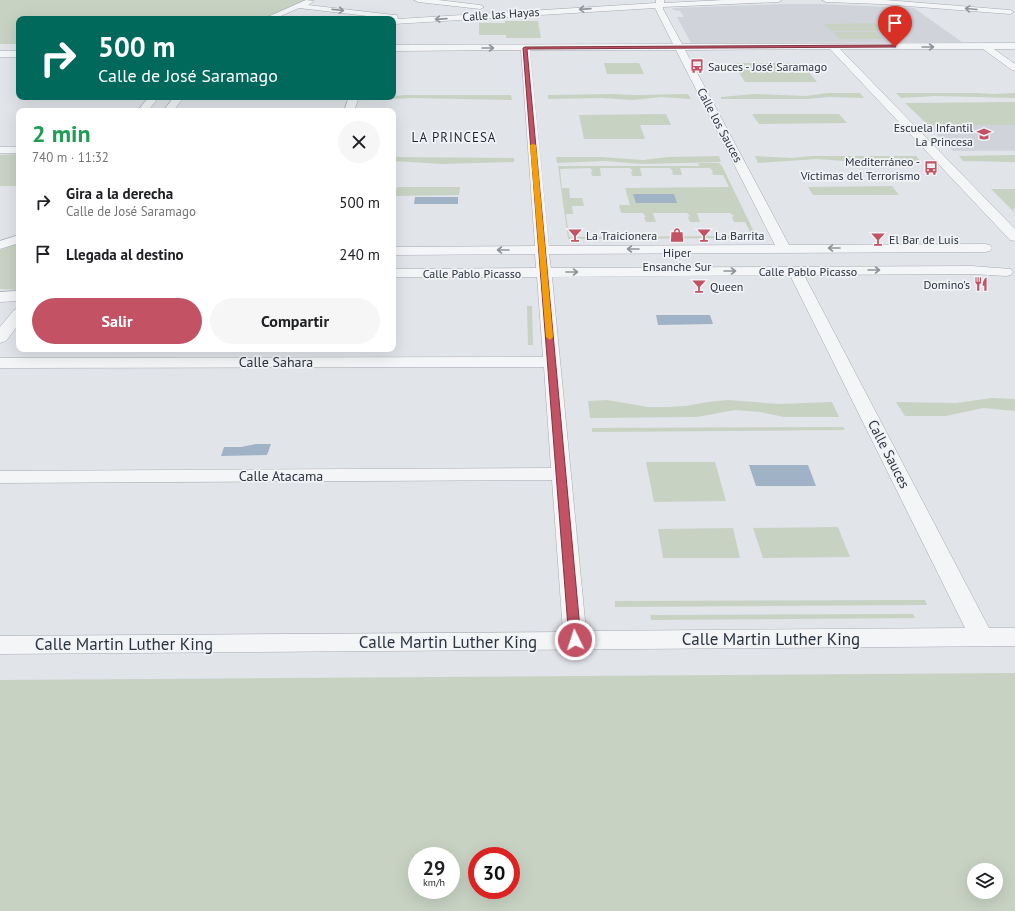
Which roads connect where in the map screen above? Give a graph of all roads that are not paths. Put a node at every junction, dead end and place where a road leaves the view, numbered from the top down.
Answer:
1 (313, 0) edge
2 (418, 0) edge
3 (584, 0) edge
4 (778, 0) edge
5 (826, 0) edge
6 (850, 0) edge
7 (659, 2) edge
8 (928, 3) edge
9 (299, 6) junction
10 (618, 6) junction
11 (1013, 12) edge
12 (502, 14) junction
13 (274, 16) edge
14 (387, 16) edge
15 (396, 22) edge
16 (985, 46) junction
17 (1015, 46) edge
18 (833, 47) junction
19 (0, 48) edge
20 (16, 48) edge
21 (396, 48) edge
22 (525, 48) junction
23 (680, 48) junction
24 (0, 54) edge
25 (16, 54) edge
26 (1015, 68) edge
27 (151, 100) edge
28 (177, 100) edge
29 (145, 108) edge
30 (170, 108) edge
31 (0, 150) edge
32 (16, 150) edge
33 (1015, 238) edge
34 (16, 240) edge
35 (994, 243) junction
36 (0, 245) edge
37 (784, 248) junction
38 (542, 250) junction
39 (396, 251) edge
40 (795, 271) junction
41 (544, 272) junction
42 (396, 273) edge
43 (1010, 273) edge
44 (16, 296) edge
45 (0, 297) edge
46 (16, 317) edge
47 (0, 338) edge
48 (0, 362) edge
49 (552, 362) junction
50 (561, 474) junction
51 (0, 477) edge
52 (1015, 637) edge
53 (982, 638) junction
54 (575, 640) junction
55 (0, 645) edge

1 - 9 street
2 - 12 street
3 - 10 street
4 - 7 street, Calle las Hayas
5 - 6 street
6 - 8 street
7 - 10 street, Calle las Hayas
7 - 23 street, Calle los Sauces
11 -> 8 street
9 - 13 street
9 -> 14 street
10 -> 12 street, Calle las Hayas
12 -> 15 street, Calle las Hayas
16 - 17 street
18 -> 16 street
16 - 26 street
18 - 23 street
18 - 33 street
19 - 20 street
21 -> 22 street
22 - 23 street
22 - 38 street
23 - 37 street, Calle los Sauces
24 - 25 street
27 - 29 street
28 - 30 street
31 - 32 street
33 - 35 street, Calle Pablo Picasso
34 - 36 street
35 -> 37 street, Calle Pablo Picasso
35 - 43 street
37 -> 38 street, Calle Pablo Picasso
38 -> 39 street, Calle Pablo Picasso
38 - 41 street
41 -> 40 street, Calle Pablo Picasso
40 -> 43 street, Calle Pablo Picasso
40 - 53 street, Calle Sauces
41 - 42 street, Calle Pablo Picasso
41 - 49 street
44 - 45 street
46 - 47 street
48 - 49 street, Calle Sahara
49 - 50 street
50 - 51 street, Calle Atacama
50 - 54 street
52 - 53 street, Calle Martin Luther King
53 - 54 street, Calle Martin Luther King
54 - 55 street, Calle Martin Luther King

